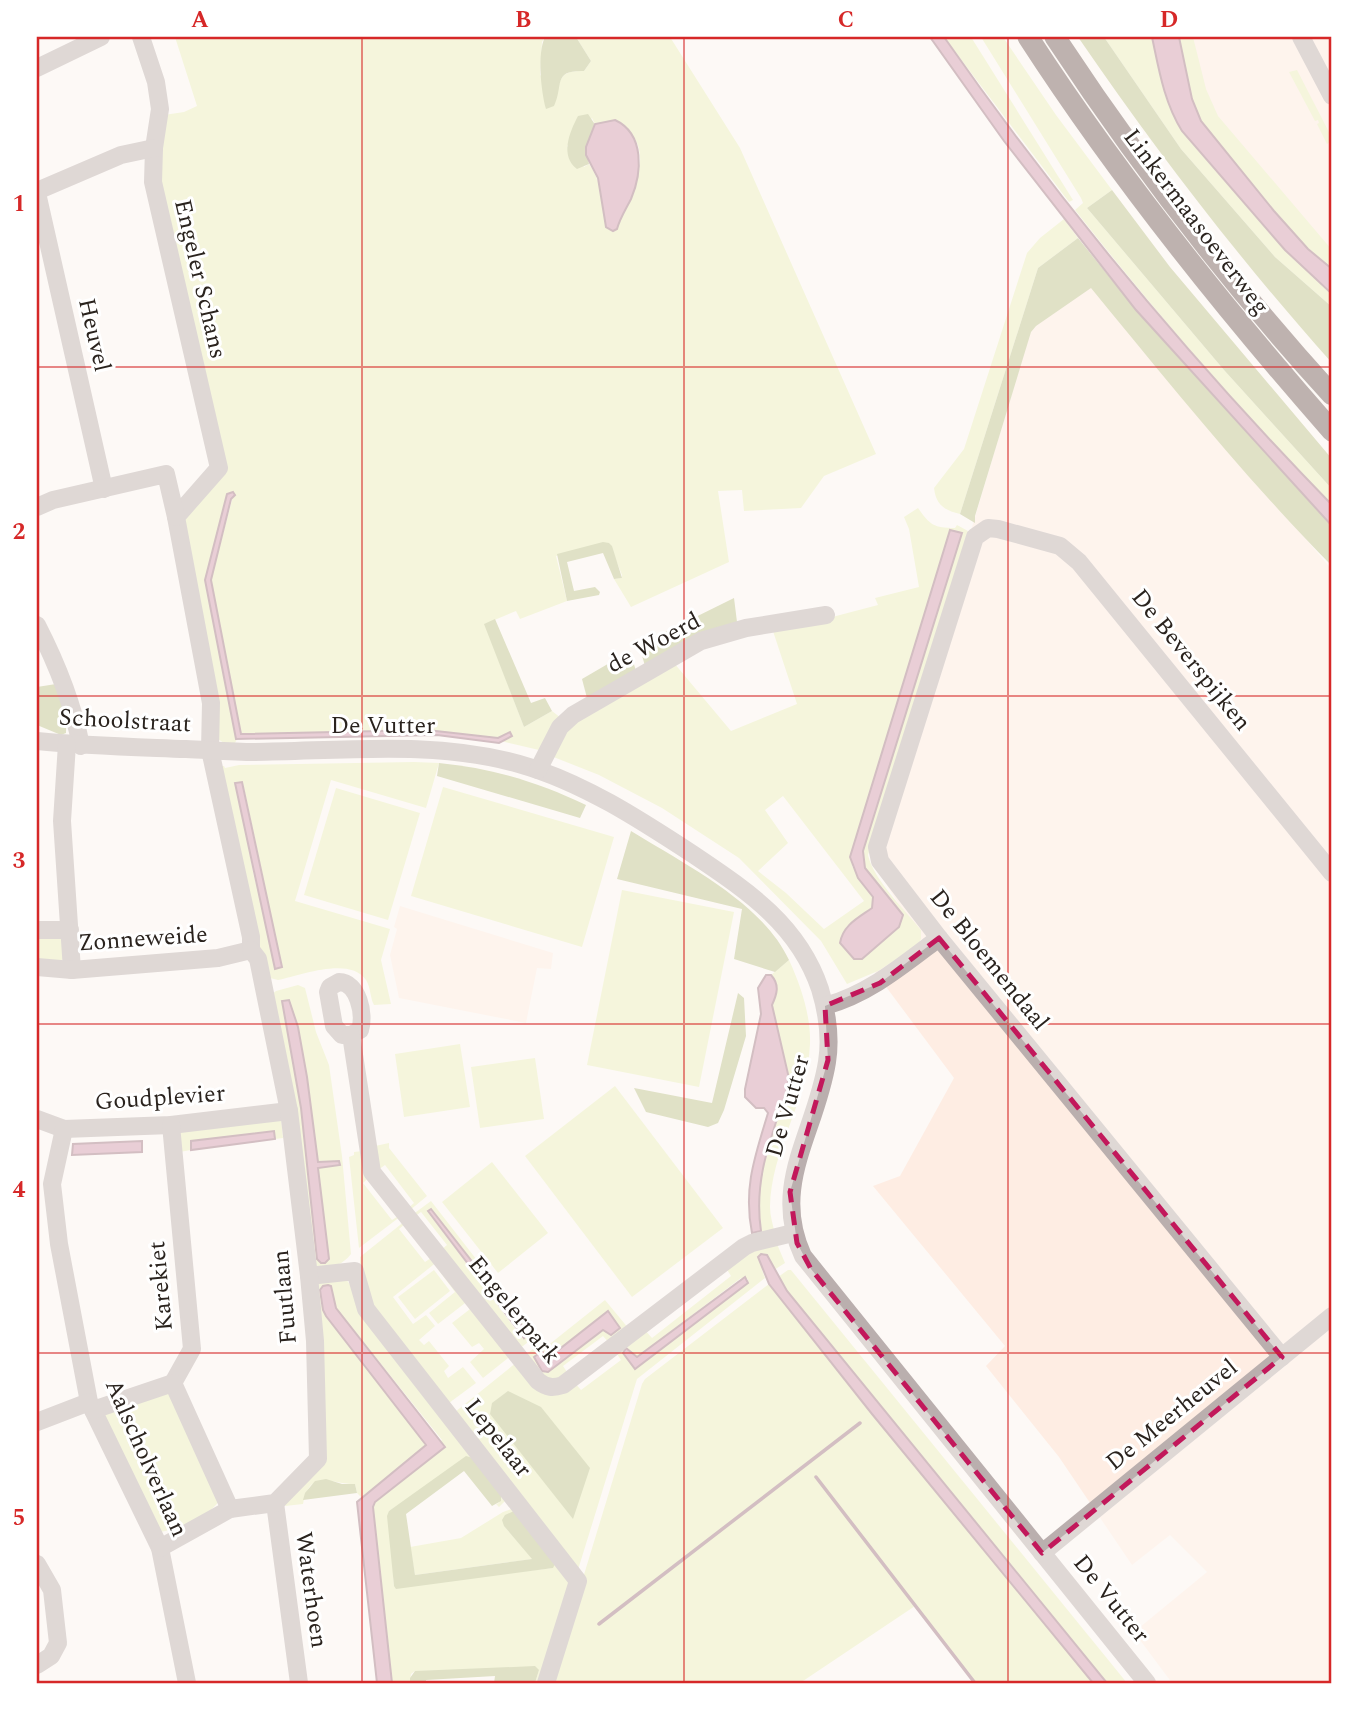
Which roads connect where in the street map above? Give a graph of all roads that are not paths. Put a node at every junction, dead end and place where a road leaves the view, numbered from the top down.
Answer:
1 (101, 37) edge
2 (141, 37) edge
3 (1028, 37) edge
4 (1055, 37) edge
5 (1300, 37) edge
6 (37, 68) edge
7 (1332, 96) edge
8 (154, 148) junction
9 (37, 192) edge
10 (1332, 395) edge
11 (1332, 431) edge
12 (103, 489) junction
13 (37, 507) edge
14 (176, 517) junction
15 (981, 531) joint
16 (826, 615) dead end
17 (37, 625) edge
18 (37, 741) edge
19 (74, 745) junction
20 (210, 750) junction
21 (538, 769) junction
22 (1332, 873) edge
23 (37, 930) edge
24 (69, 930) junction
25 (939, 938) junction
26 (251, 950) junction
27 (37, 967) edge
28 (72, 970) junction
29 (825, 1006) junction
30 (351, 1035) dead end
31 (289, 1111) junction
32 (37, 1119) edge
33 (171, 1125) junction
34 (64, 1129) junction
35 (44, 1184) edge
36 (793, 1233) junction
37 (309, 1276) junction
38 (1332, 1316) edge
39 (1283, 1357) junction
40 (173, 1383) junction
41 (91, 1406) junction
42 (37, 1422) edge
43 (275, 1503) junction
44 (230, 1509) junction
45 (160, 1548) junction
46 (1042, 1553) junction
47 (37, 1564) edge
48 (37, 1665) edge
49 (187, 1683) edge
50 (299, 1683) edge
51 (546, 1683) edge
52 (1147, 1683) edge

1 - 6 street
2 - 8 street, Engeler Schans
3 - 11 highway, Linkermaasoeverweg
4 - 10 highway, Linkermaasoeverweg
5 - 7 street
8 - 9 street
8 - 14 street, Engeler Schans
9 - 12 street, Heuvel
12 - 13 street
12 - 14 street
14 - 20 street
15 - 22 street, De Beverspijken
15 - 25 street, De Bloemendaal
16 - 21 street, de Woerd
17 - 19 street
18 - 19 street, Schoolstraat
19 - 20 street, Schoolstraat
19 - 24 street
20 - 21 street, De Vutter
20 - 26 street, Fuutlaan
21 - 29 street, De Vutter
23 - 24 street, Zonneweide
24 - 28 street
25 - 29 street
25 - 39 street, De Bloemendaal
26 - 28 street, Zonneweide
26 - 31 street, Fuutlaan
27 - 28 street, Zonneweide
29 - 36 street, De Vutter
30 - 36 street, Engelerpark
31 - 33 street, Goudplevier
31 - 37 street, Fuutlaan
32 - 34 street, Goudplevier
33 - 34 street, Goudplevier
33 - 40 street, Karekiet
34 - 35 street, Aalscholverlaan
35 - 41 street, Aalscholverlaan
36 - 46 street, De Vutter
37 - 43 street, Fuutlaan
37 - 51 street, Lepelaar
38 - 39 street, De Meerheuvel
39 - 46 street, De Meerheuvel
40 - 41 street
40 - 44 street
41 - 42 street
41 - 45 street, Aalscholverlaan
43 - 44 street
43 - 50 street, Waterhoen
44 - 45 street
45 - 49 street, Aalscholverlaan
46 - 52 street, De Vutter
47 - 48 street

